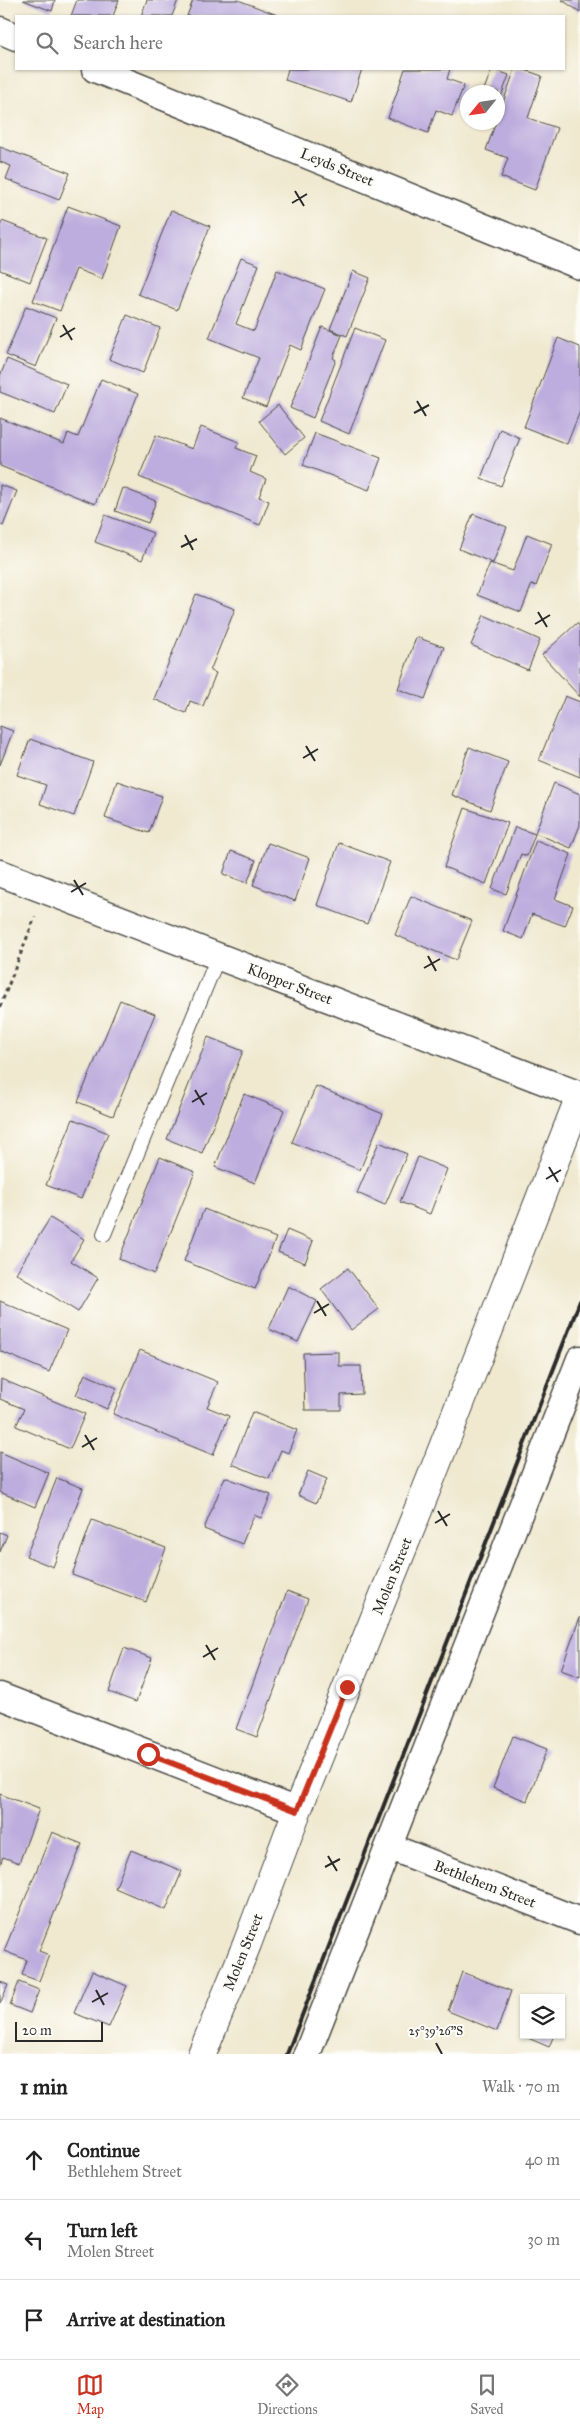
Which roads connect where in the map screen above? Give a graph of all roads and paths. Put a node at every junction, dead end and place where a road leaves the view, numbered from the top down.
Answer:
1 (0, 30) edge
2 (15, 37) edge
3 (97, 70) edge
4 (580, 266) edge
5 (0, 873) edge
6 (45, 891) junction
7 (218, 957) junction
8 (0, 1007) edge
9 (580, 1096) edge
10 (104, 1234) dead end
11 (580, 1359) edge
12 (0, 1696) edge
13 (297, 1811) junction
14 (390, 1848) junction
15 (580, 1921) edge
16 (202, 2054) edge
17 (308, 2054) edge

1 - 2 street
3 - 4 street, Leyds Street
5 - 6 street, Klopper Street
6 - 7 street, Klopper Street
6 - 8 path
7 - 9 street, Klopper Street
7 - 10 lane
9 - 13 street, Molen Street
11 - 14 street
12 - 13 street
13 - 16 street, Molen Street
14 - 15 street, Bethlehem Street
14 - 17 street

